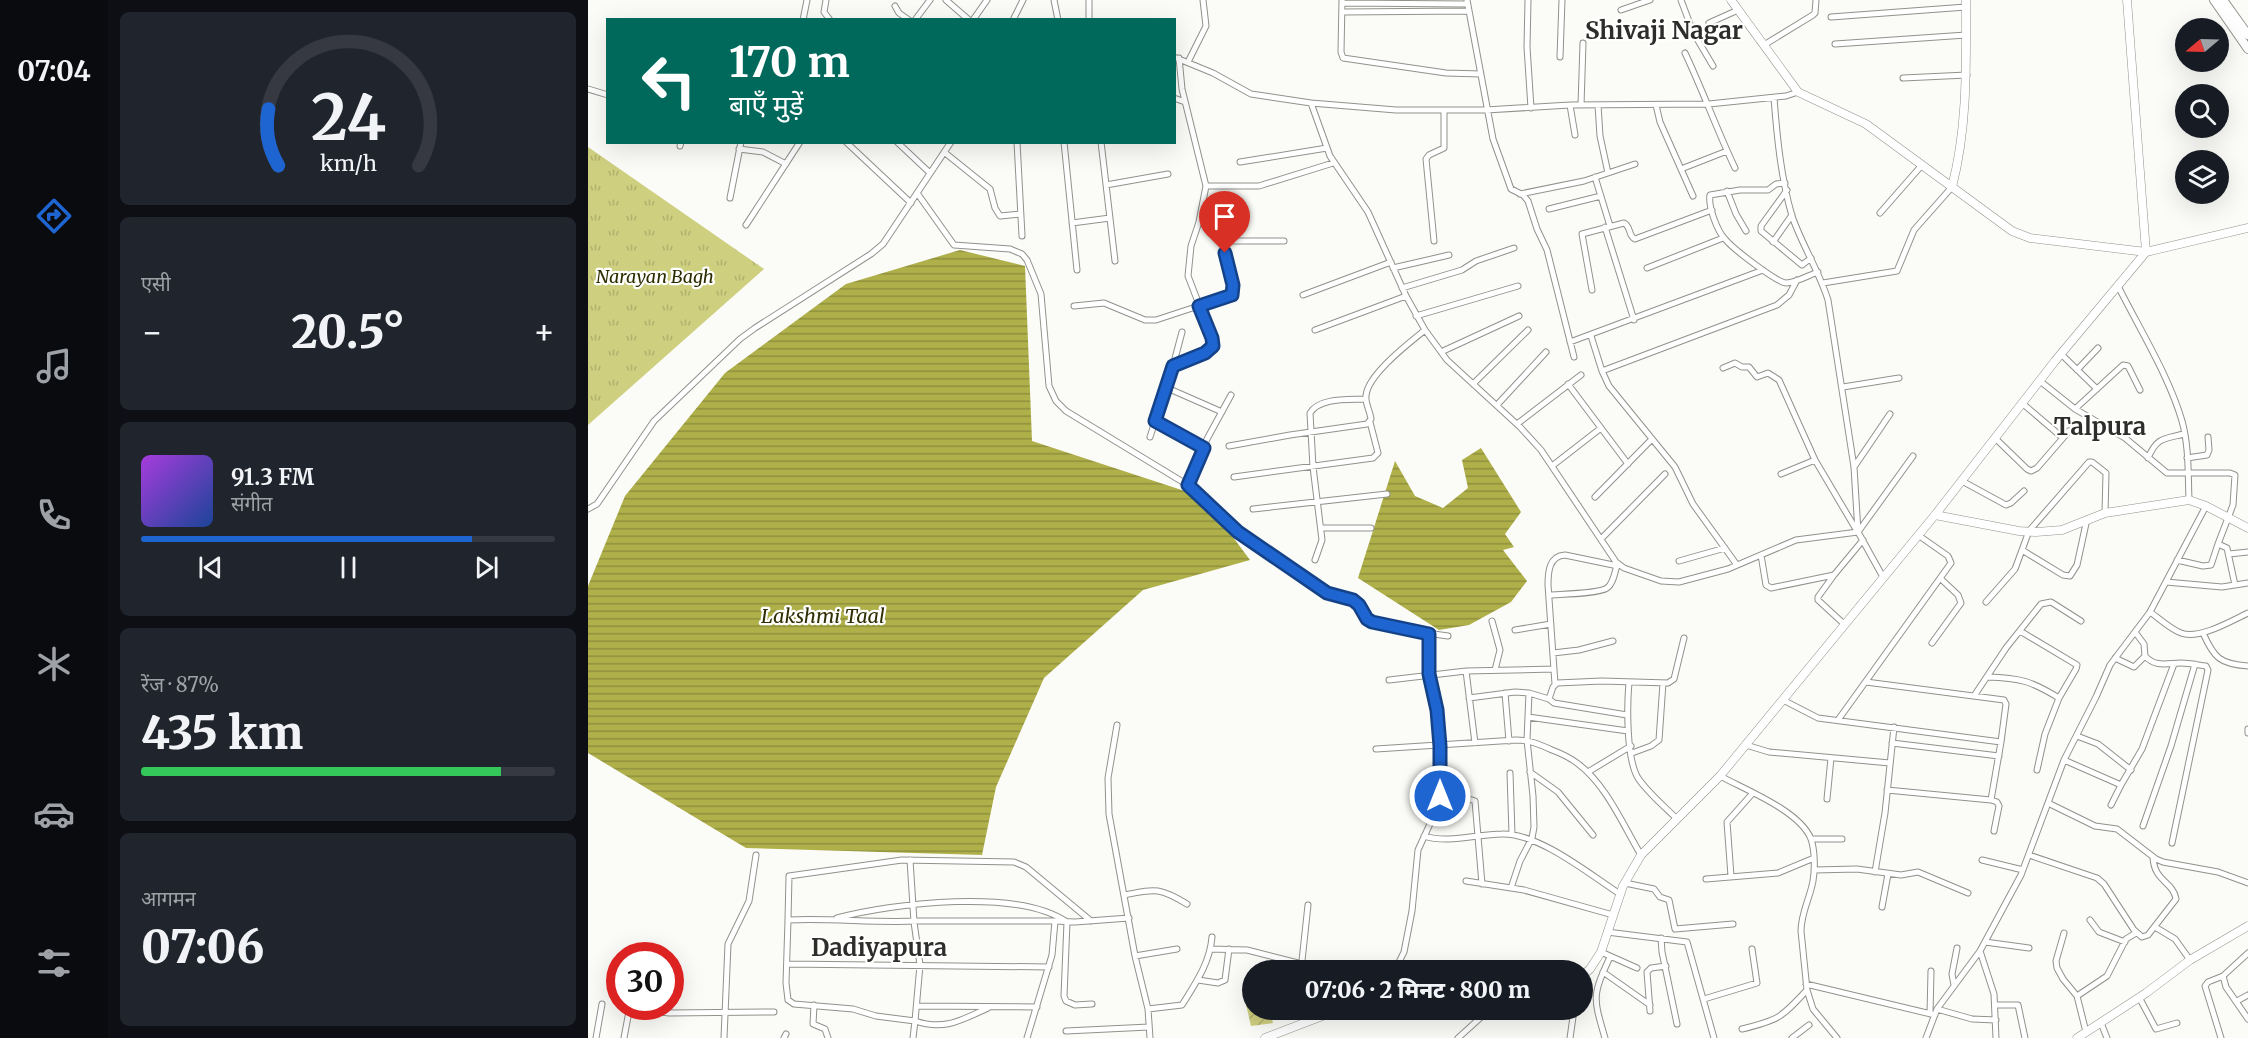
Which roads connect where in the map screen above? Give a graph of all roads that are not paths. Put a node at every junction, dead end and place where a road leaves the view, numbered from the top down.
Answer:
1 (807, 0) edge
2 (826, 0) edge
3 (930, 0) edge
4 (987, 0) edge
5 (1023, 0) edge
6 (1054, 0) edge
7 (1089, 0) edge
8 (1203, 0) edge
9 (1528, 0) edge
10 (1562, 0) edge
11 (1650, 0) edge
12 (1681, 0) edge
13 (1731, 0) edge
14 (1816, 0) edge
15 (2127, 0) edge
16 (2214, 0) edge
17 (2223, 0) edge
18 (950, 1) edge
19 (1342, 2) edge
20 (1467, 2) edge
21 (1392, 3) junction
22 (1966, 3) edge
23 (895, 6) dead end
24 (1621, 10) dead end
25 (1738, 10) junction
26 (1469, 11) junction
27 (1342, 12) junction
28 (1392, 12) junction
29 (1832, 17) dead end
30 (803, 18) edge
31 (828, 18) edge
32 (906, 18) edge
33 (916, 18) edge
34 (969, 18) edge
35 (973, 18) edge
36 (1014, 18) edge
37 (1058, 18) edge
38 (1089, 18) edge
39 (1710, 23) dead end
40 (1966, 35) junction
41 (2248, 35) edge
42 (1583, 43) dead end
43 (1836, 44) dead end
44 (1764, 45) junction
45 (2248, 50) edge
46 (1685, 53) dead end
47 (1560, 57) dead end
48 (1177, 58) edge
49 (1188, 62) junction
50 (1713, 66) dead end
51 (1480, 74) junction
52 (1967, 75) junction
53 (1903, 78) dead end
54 (588, 89) edge
55 (1798, 92) junction
56 (606, 94) edge
57 (1774, 98) junction
58 (1176, 99) edge
59 (1185, 102) junction
60 (1311, 103) junction
61 (1709, 104) junction
62 (1570, 105) junction
63 (1581, 105) junction
64 (1598, 105) junction
65 (1656, 105) junction
66 (1531, 108) junction
67 (1444, 110) junction
68 (1486, 110) junction
69 (1575, 135) dead end
70 (799, 144) edge
71 (848, 144) edge
72 (899, 144) edge
73 (950, 144) edge
74 (1017, 144) edge
75 (1065, 144) edge
76 (1101, 144) edge
77 (740, 146) edge
78 (1327, 148) junction
79 (1727, 151) junction
80 (944, 152) junction
81 (1240, 162) dead end
82 (1334, 163) junction
83 (786, 164) junction
84 (1635, 164) dead end
85 (1922, 165) junction
86 (1735, 168) dead end
87 (1680, 169) junction
88 (930, 173) junction
89 (1608, 173) junction
90 (1168, 174) dead end
91 (1595, 177) junction
92 (1785, 183) junction
93 (1106, 185) junction
94 (1206, 186) junction
95 (1952, 187) junction
96 (1787, 190) junction
97 (1727, 191) junction
98 (917, 193) junction
99 (1520, 194) junction
100 (1601, 196) junction
101 (1692, 196) dead end
102 (730, 198) dead end
103 (911, 202) junction
104 (1549, 209) dead end
105 (1712, 210) junction
106 (1880, 213) dead end
107 (1020, 214) junction
108 (1792, 215) junction
109 (1110, 218) junction
110 (1072, 223) junction
111 (746, 225) dead end
112 (1608, 226) junction
113 (2248, 228) edge
114 (1746, 231) dead end
115 (1022, 236) dead end
116 (1723, 238) junction
117 (1284, 241) dead end
118 (1434, 241) dead end
119 (1773, 242) junction
120 (1514, 248) dead end
121 (2146, 252) junction
122 (1449, 255) dead end
123 (1811, 258) junction
124 (1115, 261) dead end
125 (1392, 265) junction
126 (1647, 268) dead end
127 (1077, 270) dead end
128 (1763, 270) junction
129 (1818, 272) junction
130 (1798, 279) junction
131 (1823, 283) junction
132 (1518, 286) dead end
133 (2118, 286) junction
134 (1402, 288) junction
135 (1592, 290) dead end
136 (1303, 295) dead end
137 (1406, 296) junction
138 (1074, 306) dead end
139 (1199, 306) junction
140 (1416, 316) junction
141 (1519, 316) dead end
142 (1634, 320) junction
143 (1315, 330) dead end
144 (1425, 330) junction
145 (1528, 330) dead end
146 (1182, 332) dead end
147 (1591, 336) junction
148 (1570, 342) junction
149 (2098, 348) dead end
150 (1441, 352) junction
151 (1546, 352) dead end
152 (2061, 354) junction
153 (1574, 357) dead end
154 (1173, 366) junction
155 (1723, 368) dead end
156 (2078, 370) junction
157 (1602, 371) junction
158 (1581, 375) dead end
159 (1899, 378) dead end
160 (2040, 381) junction
161 (1473, 384) junction
162 (1568, 384) junction
163 (1165, 387) junction
164 (1843, 387) junction
165 (2097, 389) junction
166 (2140, 390) dead end
167 (1232, 395) dead end
168 (1366, 399) junction
169 (2022, 403) junction
170 (1497, 405) junction
171 (2075, 409) junction
172 (1222, 412) junction
173 (1890, 414) dead end
174 (1155, 421) junction
175 (1370, 422) junction
176 (1517, 424) junction
177 (1601, 428) junction
178 (2069, 431) dead end
179 (1312, 432) junction
180 (2184, 434) junction
181 (1149, 436) dead end
182 (2208, 437) dead end
183 (1995, 438) junction
184 (2063, 438) junction
185 (1653, 439) junction
186 (1229, 446) dead end
187 (1204, 448) junction
188 (1913, 456) dead end
189 (2148, 458) junction
190 (2187, 458) junction
191 (1815, 460) junction
192 (1628, 464) junction
193 (1552, 466) junction
194 (1313, 467) junction
195 (1854, 467) junction
196 (2188, 473) junction
197 (1665, 474) dead end
198 (1781, 474) dead end
199 (1234, 477) dead end
200 (1962, 480) junction
201 (1188, 485) junction
202 (2024, 491) dead end
203 (1387, 494) dead end
204 (1595, 497) dead end
205 (2189, 500) junction
206 (1317, 502) junction
207 (2206, 506) junction
208 (588, 509) edge
209 (1253, 509) dead end
210 (2105, 513) junction
211 (1935, 515) junction
212 (2229, 518) junction
213 (2087, 519) junction
214 (1321, 528) junction
215 (1371, 528) dead end
216 (2248, 528) edge
217 (2029, 531) junction
218 (1858, 532) junction
219 (1917, 535) junction
220 (1601, 539) junction
221 (1863, 540) junction
222 (2218, 544) junction
223 (1725, 548) junction
224 (2022, 550) junction
225 (2248, 552) edge
226 (2229, 554) junction
227 (1761, 555) junction
228 (1315, 560) dead end
229 (2177, 560) junction
230 (1678, 561) dead end
231 (1737, 565) junction
232 (1619, 566) junction
233 (1834, 575) junction
234 (1883, 577) junction
235 (1941, 579) junction
236 (2166, 582) junction
237 (2248, 583) edge
238 (2235, 585) junction
239 (1548, 595) junction
240 (1986, 602) dead end
241 (2150, 612) junction
242 (2248, 613) edge
243 (1491, 621) dead end
244 (2081, 621) dead end
245 (1551, 624) junction
246 (1844, 624) junction
247 (1515, 630) dead end
248 (2020, 631) junction
249 (2135, 632) junction
250 (2203, 633) junction
251 (1429, 634) junction
252 (1448, 636) dead end
253 (1684, 638) dead end
254 (1613, 641) dead end
255 (1932, 643) dead end
256 (1553, 653) junction
257 (2145, 656) junction
258 (2115, 658) junction
259 (2174, 664) junction
260 (2195, 664) junction
261 (2248, 666) edge
262 (1554, 669) junction
263 (1496, 670) junction
264 (1466, 671) junction
265 (1429, 674) junction
266 (1987, 677) junction
267 (1389, 680) dead end
268 (1629, 682) junction
269 (1866, 682) junction
270 (1663, 683) junction
271 (1554, 684) junction
272 (1505, 693) junction
273 (1529, 693) junction
274 (1974, 696) junction
275 (1469, 698) junction
276 (2059, 698) junction
277 (1549, 699) junction
278 (1783, 700) junction
279 (1627, 715) junction
280 (1528, 717) junction
281 (1838, 720) junction
282 (1117, 725) dead end
283 (1894, 727) junction
284 (1628, 731) junction
285 (2077, 736) junction
286 (1527, 740) junction
287 (1509, 741) junction
288 (2001, 742) junction
289 (1892, 743) junction
290 (1475, 744) junction
291 (1746, 745) junction
292 (1440, 746) junction
293 (1630, 746) junction
294 (1376, 749) dead end
295 (1632, 753) junction
296 (1999, 756) junction
297 (1831, 758) junction
298 (2064, 760) junction
299 (1890, 763) junction
300 (2037, 770) dead end
301 (2130, 770) junction
302 (1510, 772) dead end
303 (1530, 772) junction
304 (1588, 772) junction
305 (1720, 776) junction
306 (2121, 785) junction
307 (1887, 790) junction
308 (1752, 794) junction
309 (1440, 799) junction
310 (1827, 799) dead end
311 (1991, 800) junction
312 (2048, 803) junction
313 (2112, 805) dead end
314 (1677, 819) junction
315 (2143, 826) dead end
316 (1994, 831) dead end
317 (1512, 834) junction
318 (1478, 835) junction
319 (1593, 835) dead end
320 (1425, 836) junction
321 (1532, 838) junction
322 (1811, 839) junction
323 (1842, 839) dead end
324 (2172, 843) dead end
325 (756, 855) dead end
326 (1641, 855) junction
327 (2028, 855) junction
328 (2153, 857) junction
329 (1814, 858) junction
330 (910, 860) junction
331 (1982, 860) dead end
332 (1814, 870) junction
333 (2023, 870) junction
334 (1875, 872) junction
335 (1888, 874) junction
336 (1731, 876) junction
337 (1706, 879) dead end
338 (1467, 881) dead end
339 (1625, 883) junction
340 (2248, 883) edge
341 (1482, 884) junction
342 (1511, 888) junction
343 (1968, 893) dead end
344 (1620, 894) junction
345 (1124, 895) junction
346 (913, 904) junction
347 (1187, 904) dead end
348 (1308, 905) dead end
349 (1882, 907) dead end
350 (1613, 915) junction
351 (1129, 918) junction
352 (830, 919) junction
353 (788, 920) junction
354 (2090, 920) dead end
355 (1055, 921) junction
356 (1091, 921) junction
357 (914, 922) junction
358 (1067, 922) junction
359 (1733, 924) dead end
360 (2155, 927) junction
361 (2248, 927) edge
362 (1608, 932) junction
363 (2064, 933) dead end
364 (2136, 933) junction
365 (1212, 937) dead end
366 (1661, 938) junction
367 (1985, 942) junction
368 (2125, 942) junction
369 (1957, 948) dead end
370 (2029, 948) dead end
371 (1177, 949) dead end
372 (1211, 949) junction
373 (1229, 949) junction
374 (1752, 949) dead end
375 (1980, 951) junction
376 (1601, 952) junction
377 (2248, 953) edge
378 (1135, 956) junction
379 (1610, 957) junction
380 (1279, 960) edge
381 (1302, 960) edge
382 (1400, 960) edge
383 (2190, 960) junction
384 (787, 964) junction
385 (1593, 964) edge
386 (920, 965) junction
387 (1666, 966) junction
388 (1049, 967) junction
389 (1637, 968) dead end
390 (1931, 971) dead end
391 (1603, 972) junction
392 (2223, 976) junction
393 (1198, 980) junction
394 (1954, 985) junction
395 (1807, 987) junction
396 (2248, 995) edge
397 (2077, 996) junction
398 (2139, 997) junction
399 (1704, 999) junction
400 (2237, 1001) junction
401 (602, 1004) dead end
402 (1092, 1004) dead end
403 (814, 1005) junction
404 (1996, 1005) junction
405 (918, 1006) junction
406 (993, 1006) junction
407 (1037, 1007) junction
408 (1148, 1009) junction
409 (726, 1012) junction
410 (774, 1012) dead end
411 (684, 1013) edge
412 (1934, 1013) junction
413 (2248, 1019) edge
414 (627, 1020) edge
415 (1312, 1020) edge
416 (1478, 1020) edge
417 (1573, 1020) edge
418 (1996, 1020) junction
419 (915, 1021) junction
420 (1307, 1022) joint
421 (2101, 1023) junction
422 (2177, 1023) dead end
423 (1677, 1024) dead end
424 (1809, 1025) dead end
425 (1149, 1027) junction
426 (1742, 1029) dead end
427 (1066, 1031) dead end
428 (2086, 1032) junction
429 (596, 1038) edge
430 (624, 1038) edge
431 (724, 1038) edge
432 (828, 1038) edge
433 (912, 1038) edge
434 (1027, 1038) edge
435 (1150, 1038) edge
436 (1265, 1038) edge
437 (1458, 1038) edge
438 (1570, 1038) edge
439 (1605, 1038) edge
440 (1714, 1038) edge
441 (1792, 1038) edge
442 (1838, 1038) edge
443 (1926, 1038) edge
444 (1996, 1038) edge
445 (2025, 1038) edge
446 (2077, 1038) edge
447 (2108, 1038) edge
448 (2221, 1038) edge

1 - 30 street
2 - 31 street
3 - 33 street
4 - 35 street
5 - 36 street
6 - 37 street
7 - 38 street
8 - 49 street
9 - 66 street
10 - 47 street
11 - 24 street
12 - 50 street
13 - 25 street
14 - 44 street
15 - 121 street
16 - 45 main road
17 - 41 main road
18 - 34 street
19 - 21 street
19 - 27 street
20 - 21 street
20 - 26 street
21 - 28 street
22 - 29 street
22 - 40 street
23 - 32 street
25 - 39 street
25 - 44 street
26 - 28 street
26 - 51 street
27 - 28 street
27 - 51 street
40 - 43 street
40 - 52 street
42 - 63 street
44 - 55 street
46 - 61 street
48 - 49 street
48 - 59 street
49 - 60 street
51 - 68 street
52 - 53 street
52 - 95 street
54 - 56 street
55 - 57 street
55 - 85 street
57 - 61 street
57 - 92 street
58 - 59 street
59 - 94 street
60 - 67 street
60 - 78 street
61 - 65 street
61 - 79 street
62 - 63 street
62 - 66 street
62 - 69 street
63 - 64 street
64 - 65 street
64 - 89 street
65 - 87 street
66 - 68 street
67 - 68 street
67 - 118 street
68 - 99 street
70 - 83 street
71 - 103 street
72 - 88 street
73 - 80 street
74 - 107 street
75 - 110 street
76 - 93 street
77 - 83 street
77 - 102 street
78 - 81 street
78 - 82 street
79 - 86 street
79 - 87 street
80 - 88 street
80 - 107 street
82 - 94 street
82 - 125 street
83 - 111 street
84 - 89 street
85 - 95 street
85 - 106 street
87 - 101 street
88 - 98 street
89 - 91 street
90 - 93 street
91 - 99 street
91 - 100 street
92 - 96 street
92 - 97 street
93 - 109 street
94 - 139 street
95 - 121 street
95 - 131 street
96 - 108 street
96 - 119 street
97 - 105 street
97 - 114 street
98 - 103 street
98 - 201 street
99 - 148 street
100 - 104 street
100 - 112 street
103 - 208 street
105 - 112 street
105 - 116 street
107 - 115 street
108 - 119 street
108 - 123 street
109 - 110 street
109 - 124 street
110 - 127 street
112 - 135 street
112 - 142 street
113 - 121 street
116 - 126 street
116 - 128 street
117 - 139 street
119 - 123 street
120 - 134 street
121 - 133 street
122 - 125 street
123 - 129 street
125 - 134 street
125 - 136 street
128 - 130 street
128 - 142 street
129 - 130 street
129 - 131 street
130 - 157 street
131 - 164 street
132 - 140 street
133 - 152 street
133 - 180 street
134 - 137 street
137 - 140 street
137 - 143 street
138 - 139 street
139 - 154 street
140 - 144 street
141 - 150 street
142 - 147 street
144 - 150 street
144 - 168 street
145 - 161 street
146 - 154 street
147 - 148 street
147 - 157 street
148 - 153 street
149 - 156 street
150 - 161 street
151 - 170 street
152 - 156 street
152 - 160 street
154 - 163 street
155 - 191 street
156 - 165 street
157 - 185 street
158 - 162 street
159 - 164 street
160 - 169 street
160 - 171 street
161 - 170 street
162 - 176 street
162 - 177 street
163 - 172 street
163 - 174 street
164 - 195 street
165 - 166 street
165 - 171 street
167 - 172 street
168 - 175 street
168 - 179 street
169 - 183 street
169 - 184 street
170 - 176 street
171 - 189 street
172 - 187 street
173 - 195 street
174 - 181 street
174 - 187 street
175 - 179 street
175 - 194 street
176 - 193 street
177 - 192 street
177 - 193 street
178 - 184 street
179 - 186 street
179 - 194 street
180 - 189 street
180 - 190 street
182 - 190 street
183 - 184 street
183 - 200 street
185 - 192 street
185 - 223 street
187 - 201 street
188 - 218 street
189 - 196 street
190 - 196 street
191 - 198 street
191 - 218 street
192 - 204 street
193 - 220 street
194 - 199 street
194 - 206 street
195 - 218 street
196 - 205 street
196 - 212 street
197 - 220 street
200 - 202 street
200 - 211 street
201 - 251 street
203 - 206 street
205 - 207 street
205 - 210 street
206 - 209 street
206 - 214 street
207 - 212 street
207 - 229 street
210 - 213 street
210 - 217 street
211 - 217 street
211 - 219 street
212 - 216 street
212 - 222 street
213 - 217 street
213 - 224 street
214 - 215 street
214 - 228 street
217 - 224 street
218 - 221 street
218 - 227 street
219 - 234 street
219 - 235 street
220 - 232 street
221 - 233 street
221 - 234 street
222 - 226 street
222 - 229 street
223 - 230 street
223 - 231 street
224 - 240 street
225 - 226 street
226 - 238 street
227 - 231 street
227 - 233 street
229 - 236 street
231 - 232 street
232 - 239 street
232 - 239 street
233 - 246 street
234 - 246 street
235 - 255 street
235 - 269 street
236 - 238 street
236 - 241 street
237 - 238 street
239 - 245 street
241 - 249 street
241 - 250 street
242 - 250 street
243 - 263 street
244 - 248 street
245 - 247 street
245 - 256 street
246 - 278 street
248 - 266 street
248 - 276 street
249 - 257 street
249 - 258 street
250 - 261 street
251 - 252 street
251 - 265 street
253 - 270 street
254 - 256 street
256 - 262 street
257 - 258 street
257 - 259 street
258 - 285 street
259 - 260 street
259 - 301 street
260 - 315 street
260 - 324 street
262 - 263 street
262 - 271 street
263 - 264 street
264 - 265 street
264 - 275 street
265 - 267 street
265 - 292 street
266 - 274 street
266 - 276 street
268 - 270 street
268 - 271 street
268 - 279 street
269 - 274 street
269 - 281 street
270 - 295 street
271 - 277 street
272 - 273 street
272 - 275 street
272 - 287 street
273 - 277 street
273 - 280 street
274 - 288 street
275 - 290 street
276 - 300 street
277 - 279 street
278 - 281 street
278 - 291 street
279 - 284 street
280 - 284 street
280 - 286 street
281 - 283 street
282 - 345 street
283 - 288 street
283 - 289 street
284 - 293 street
285 - 298 street
285 - 301 street
286 - 287 street
286 - 303 street
286 - 304 street
287 - 290 street
288 - 296 street
289 - 296 street
289 - 299 street
290 - 292 street
291 - 297 street
291 - 305 street
292 - 294 street
292 - 309 street
293 - 295 street
293 - 304 street
295 - 314 street
296 - 311 street
297 - 299 street
297 - 310 street
298 - 306 street
298 - 312 street
299 - 307 street
301 - 306 street
302 - 317 street
303 - 319 street
303 - 321 street
304 - 326 street
305 - 308 street
305 - 314 street
306 - 313 street
307 - 311 street
307 - 334 street
308 - 322 street
308 - 336 street
309 - 318 street
309 - 320 street
311 - 316 street
312 - 327 street
312 - 328 street
314 - 326 street
317 - 318 street
317 - 321 street
318 - 320 street
318 - 341 street
320 - 382 street
321 - 342 street
321 - 344 street
322 - 323 street
322 - 329 street
325 - 409 street
326 - 339 street
327 - 333 street
327 - 364 street
328 - 340 street
328 - 360 street
329 - 332 street
329 - 336 street
330 - 346 street
330 - 353 street
330 - 356 street
331 - 333 street
332 - 334 street
332 - 395 street
333 - 367 street
334 - 335 street
335 - 343 street
335 - 349 street
336 - 337 street
338 - 341 street
339 - 344 street
339 - 359 street
341 - 342 street
342 - 350 street
344 - 350 street
345 - 347 street
345 - 351 street
346 - 352 street
346 - 357 street
346 - 358 street
348 - 381 street
350 - 362 street
351 - 356 street
351 - 378 street
352 - 353 street
352 - 357 street
353 - 384 street
354 - 368 street
355 - 357 street
355 - 358 street
355 - 388 street
356 - 358 street
357 - 386 street
358 - 402 street
360 - 364 street
360 - 383 street
361 - 383 street
362 - 366 street
362 - 376 street
363 - 397 street
364 - 368 street
365 - 372 street
366 - 387 street
366 - 399 street
367 - 370 street
367 - 375 street
368 - 397 street
369 - 394 street
371 - 378 street
372 - 373 street
372 - 393 street
373 - 380 street
373 - 393 street
374 - 399 street
375 - 394 street
375 - 404 street
376 - 379 street
376 - 385 street
377 - 392 street
378 - 408 street
379 - 389 street
379 - 391 street
383 - 398 street
384 - 386 street
384 - 403 street
386 - 388 street
386 - 405 street
387 - 391 street
387 - 423 street
388 - 407 street
390 - 412 street
391 - 439 street
392 - 400 street
392 - 448 street
393 - 408 street
394 - 412 street
395 - 412 street
395 - 426 street
395 - 442 street
396 - 400 street
397 - 428 street
398 - 421 street
398 - 422 street
399 - 440 street
400 - 413 street
401 - 429 street
403 - 419 street
403 - 432 street
404 - 418 street
404 - 445 street
405 - 406 street
405 - 419 street
406 - 407 street
406 - 419 street
407 - 434 street
408 - 425 street
409 - 410 street
409 - 411 street
409 - 431 street
412 - 418 street
412 - 443 street
414 - 430 street
415 - 420 street
416 - 437 street
417 - 438 street
418 - 444 street
419 - 433 street
420 - 436 street
421 - 428 street
421 - 447 street
424 - 441 street
425 - 427 street
425 - 435 street
428 - 446 street

